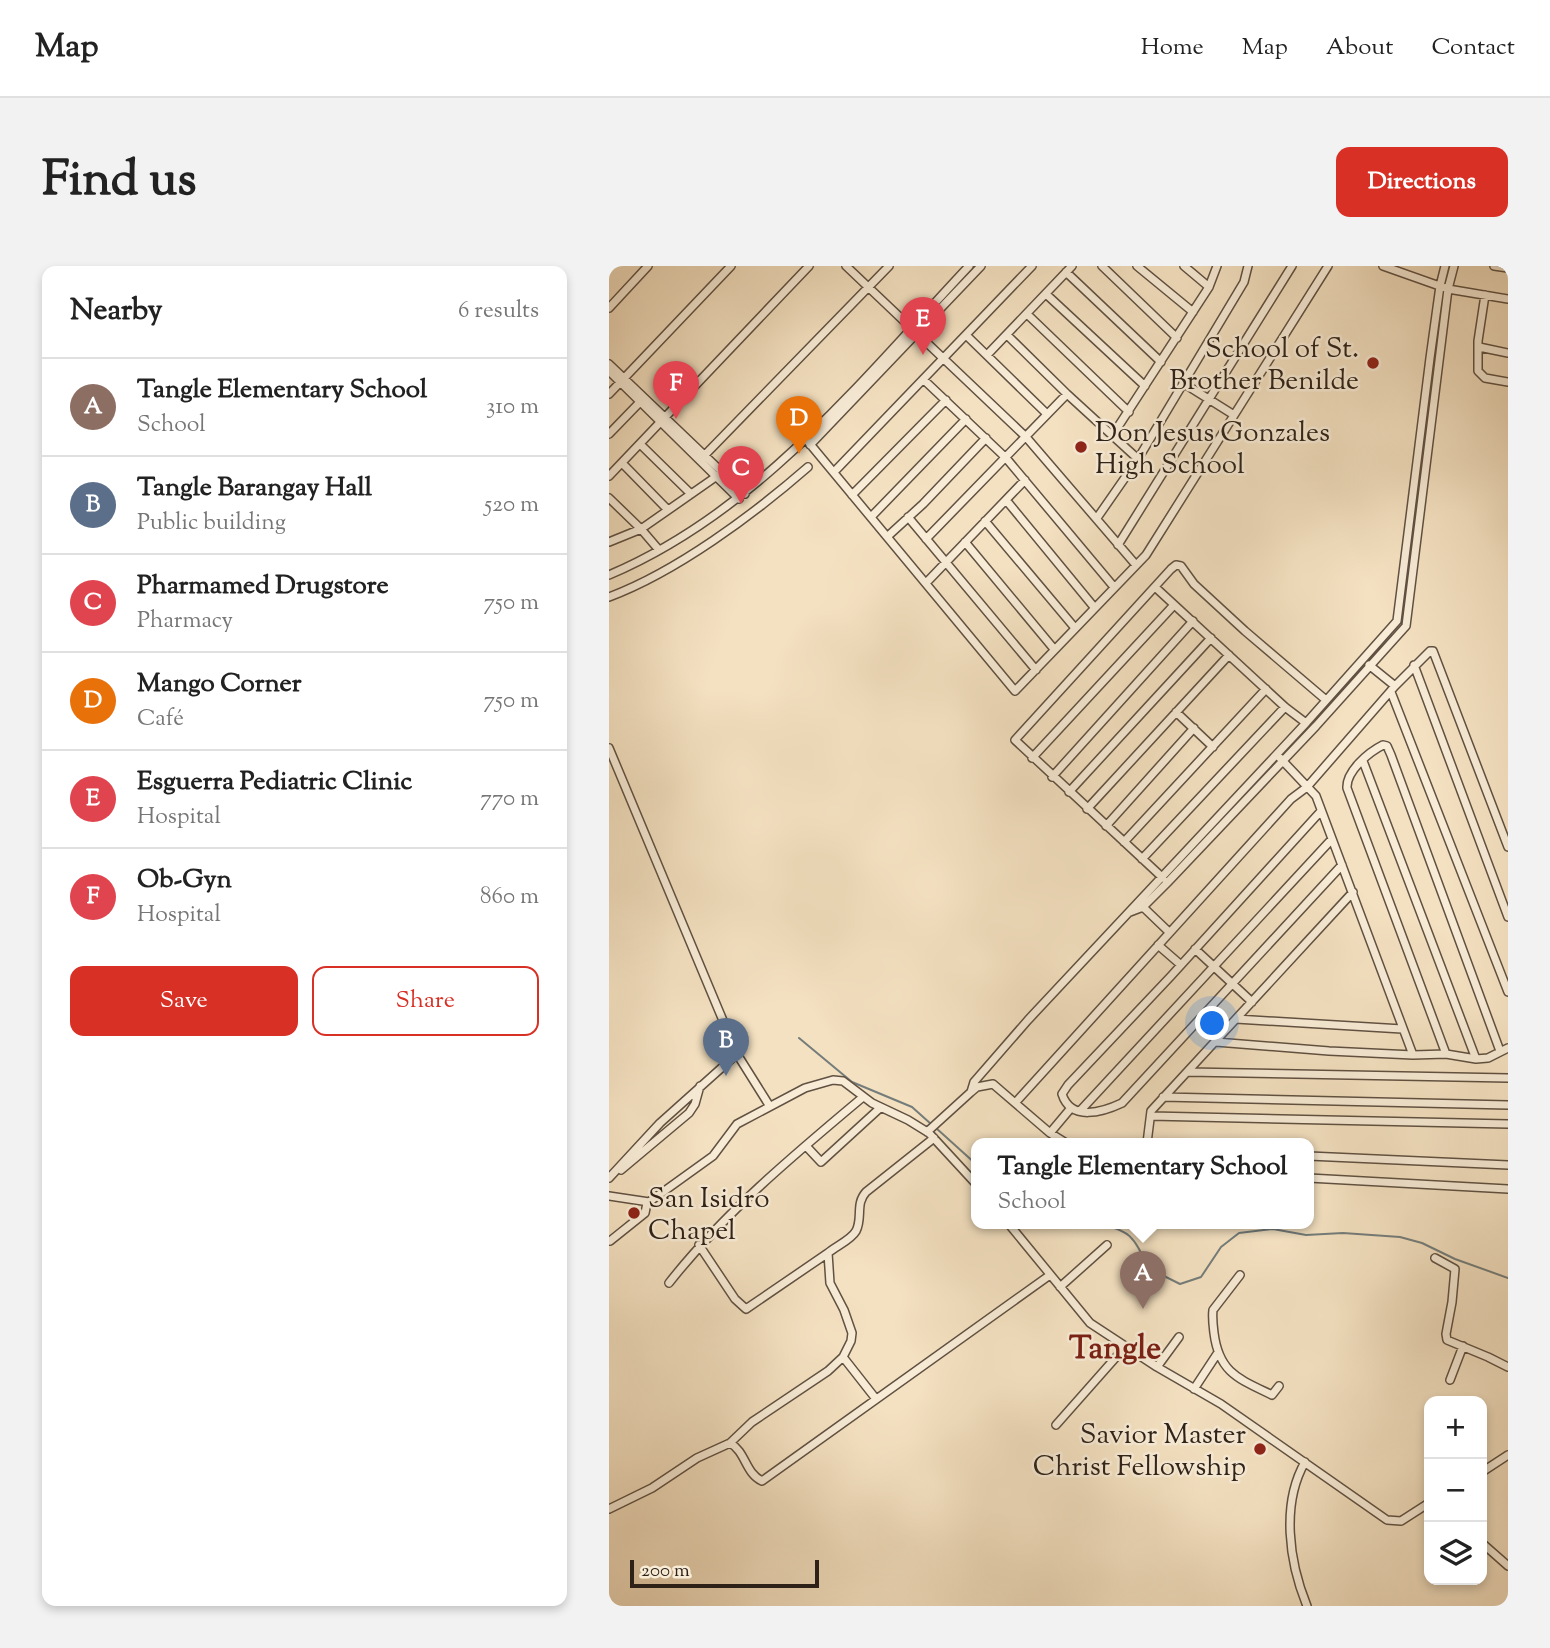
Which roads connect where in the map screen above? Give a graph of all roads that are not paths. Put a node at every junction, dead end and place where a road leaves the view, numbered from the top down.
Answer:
1 (648, 266) edge
2 (731, 266) edge
3 (809, 266) edge
4 (846, 266) edge
5 (889, 266) edge
6 (969, 266) edge
7 (980, 266) edge
8 (1032, 266) edge
9 (1102, 266) edge
10 (1137, 266) edge
11 (1185, 266) edge
12 (1217, 266) edge
13 (1248, 266) edge
14 (1292, 266) edge
15 (1328, 266) edge
16 (1383, 266) edge
17 (1445, 266) edge
18 (1454, 266) edge
19 (1494, 266) edge
20 (1508, 268) edge
21 (1069, 269) edge
22 (869, 287) junction
23 (1444, 287) junction
24 (1209, 288) junction
25 (1046, 294) junction
26 (1486, 295) junction
27 (1508, 299) edge
28 (609, 308) edge
29 (1193, 312) junction
30 (1027, 314) junction
31 (913, 331) junction
32 (966, 335) junction
33 (1007, 335) junction
34 (1177, 338) junction
35 (1479, 347) junction
36 (1508, 353) edge
37 (987, 355) junction
38 (944, 358) junction
39 (1161, 362) junction
40 (609, 364) edge
41 (609, 372) edge
42 (623, 380) junction
43 (924, 380) junction
44 (1508, 382) edge
45 (1184, 383) junction
46 (1145, 386) junction
47 (609, 394) edge
48 (1067, 394) junction
49 (1209, 399) junction
50 (946, 400) junction
51 (641, 401) junction
52 (1129, 412) junction
53 (1048, 414) junction
54 (1234, 415) junction
55 (966, 419) junction
56 (664, 420) junction
57 (609, 434) edge
58 (1112, 436) junction
59 (1026, 437) junction
60 (986, 438) junction
61 (808, 441) junction
62 (640, 444) junction
63 (703, 457) junction
64 (1006, 458) junction
65 (1138, 459) junction
66 (622, 463) junction
67 (807, 467) dead end
68 (834, 472) junction
69 (609, 476) edge
70 (717, 476) junction
71 (1025, 480) junction
72 (691, 494) junction
73 (852, 495) junction
74 (742, 496) junction
75 (609, 498) edge
76 (1006, 500) junction
77 (667, 509) junction
78 (871, 517) junction
79 (908, 517) junction
80 (1097, 518) junction
81 (985, 521) junction
82 (641, 529) junction
83 (1413, 532) junction
84 (888, 536) junction
85 (926, 539) junction
86 (609, 542) edge
87 (965, 542) junction
88 (1118, 545) junction
89 (659, 550) junction
90 (945, 561) junction
91 (1136, 565) junction
92 (609, 575) edge
93 (926, 583) junction
94 (1114, 587) junction
95 (1155, 587) junction
96 (609, 597) edge
97 (1174, 605) junction
98 (1094, 607) junction
99 (1193, 621) junction
100 (1075, 628) junction
101 (1211, 638) junction
102 (1054, 649) junction
103 (1229, 655) junction
104 (1363, 660) junction
105 (1414, 665) junction
106 (1371, 666) junction
107 (1036, 670) junction
108 (1266, 689) junction
109 (1393, 689) junction
110 (1327, 700) junction
111 (1285, 706) junction
112 (1176, 712) junction
113 (1306, 723) junction
114 (1194, 728) junction
115 (1213, 747) junction
116 (609, 748) edge
117 (1275, 754) junction
118 (1032, 758) junction
119 (1283, 761) junction
120 (1363, 761) junction
121 (1052, 777) junction
122 (1307, 787) junction
123 (1069, 792) junction
124 (1087, 809) junction
125 (1321, 811) junction
126 (1106, 826) junction
127 (1332, 839) junction
128 (1124, 842) junction
129 (1508, 847) edge
130 (1142, 859) junction
131 (1342, 864) junction
132 (1164, 879) junction
133 (1353, 892) junction
134 (1143, 906) junction
135 (1126, 914) junction
136 (1508, 918) edge
137 (1169, 932) junction
138 (1158, 945) junction
139 (1195, 949) junction
140 (1181, 965) junction
141 (1214, 966) junction
142 (1234, 982) junction
143 (1508, 992) edge
144 (1252, 1002) junction
145 (1236, 1019) junction
146 (1402, 1029) junction
147 (1216, 1042) junction
148 (1504, 1050) edge
149 (737, 1054) junction
150 (1446, 1054) junction
151 (1413, 1055) junction
152 (1476, 1059) junction
153 (988, 1066) junction
154 (1188, 1072) junction
155 (1508, 1078) edge
156 (993, 1084) junction
157 (701, 1085) junction
158 (971, 1092) junction
159 (863, 1097) junction
160 (1163, 1097) junction
161 (1016, 1102) junction
162 (769, 1105) junction
163 (1508, 1105) edge
164 (880, 1108) junction
165 (1071, 1108) junction
166 (1080, 1111) junction
167 (1151, 1116) junction
168 (1508, 1124) edge
169 (932, 1128) junction
170 (1050, 1133) junction
171 (935, 1138) junction
172 (1058, 1138) edge
173 (1148, 1138) edge
174 (806, 1146) junction
175 (1314, 1156) edge
176 (1508, 1165) edge
177 (609, 1178) edge
178 (971, 1178) edge
179 (1314, 1178) edge
180 (1508, 1189) edge
181 (609, 1196) edge
182 (647, 1203) junction
183 (1013, 1229) edge
184 (610, 1241) edge
185 (699, 1245) junction
186 (1107, 1245) dead end
187 (828, 1252) junction
188 (1435, 1258) dead end
189 (1050, 1275) junction
190 (1240, 1275) dead end
191 (669, 1283) dead end
192 (1060, 1287) junction
193 (1179, 1337) dead end
194 (1462, 1346) junction
195 (1125, 1347) junction
196 (1217, 1354) junction
197 (843, 1357) junction
198 (1157, 1367) junction
199 (1508, 1367) edge
200 (1450, 1380) dead end
201 (1279, 1386) dead end
202 (1194, 1389) junction
203 (876, 1399) junction
204 (1056, 1425) dead end
205 (730, 1443) junction
206 (1508, 1455) edge
207 (1305, 1462) junction
208 (1487, 1469) edge
209 (1424, 1506) edge
210 (609, 1509) edge
211 (1487, 1547) edge
212 (1508, 1566) edge
213 (1307, 1606) edge

1 - 28 street
2 - 42 street
3 - 56 street
4 - 22 street
5 - 22 street
6 - 31 street
7 - 31 street
8 - 32 street
9 - 34 street
10 - 29 street
11 - 24 street
12 - 24 street
13 - 45 street
14 - 49 street
15 - 54 street
16 - 23 street
17 - 23 street
18 - 23 street
19 - 20 street
21 - 25 street
21 - 39 street
22 - 31 street
22 - 63 street
23 - 26 street
23 - 83 street
24 - 29 street
25 - 30 street
25 - 46 street
26 - 27 street
26 - 35 street
29 - 34 street
30 - 33 street
30 - 52 street
31 - 38 street
31 - 61 street
32 - 37 street
32 - 38 street
33 - 37 street
33 - 48 street
34 - 39 street
35 - 36 street
35 - 44 street
37 - 53 street
38 - 43 street
38 - 59 street
39 - 46 street
40 - 42 street
41 - 42 street
42 - 47 street
42 - 51 street
42 - 56 street
43 - 50 street
43 - 68 street
45 - 49 street
45 - 65 street
46 - 52 street
48 - 53 street
48 - 58 street
49 - 54 street
49 - 88 street
50 - 55 street
50 - 73 street
51 - 56 street
51 - 57 street
52 - 58 street
53 - 59 street
54 - 91 street
55 - 60 street
55 - 78 street
56 - 62 street
56 - 63 street
58 - 65 street
59 - 64 street
59 - 80 street
60 - 64 street
60 - 79 street
61 - 68 street
61 - 74 street
62 - 66 street
62 - 72 street
63 - 70 street
63 - 74 street
64 - 71 street
64 - 85 street
65 - 80 street
66 - 69 street
66 - 77 street
67 - 96 street
68 - 73 street
70 - 72 street
70 - 74 street
71 - 76 street
71 - 94 street
72 - 77 street
73 - 78 street
74 - 89 street
75 - 82 street
76 - 81 street
76 - 98 street
77 - 82 street
78 - 84 street
79 - 84 street
79 - 85 street
80 - 88 street
81 - 87 street
81 - 100 street
82 - 86 street
82 - 89 street
83 - 104 street
83 - 106 street
84 - 93 street
85 - 90 street
87 - 90 street
87 - 102 street
88 - 91 street
89 - 92 street
90 - 93 street
90 - 107 street
91 - 94 street
93 - 107 street
94 - 98 street
95 - 97 street
95 - 110 street
95 - 118 street
97 - 99 street
97 - 118 street
98 - 100 street
99 - 101 street
99 - 121 street
100 - 102 street
101 - 103 street
101 - 123 street
102 - 107 street
103 - 108 street
103 - 112 street
104 - 106 street
104 - 110 street
105 - 109 street
105 - 129 street
105 - 136 street
106 - 109 street
106 - 119 street
108 - 111 street
108 - 115 street
109 - 122 street
109 - 143 street
110 - 113 street
111 - 113 street
111 - 130 street
112 - 114 street
112 - 124 street
113 - 117 street
114 - 115 street
114 - 126 street
115 - 128 street
116 - 149 street
117 - 119 street
117 - 132 street
118 - 121 street
119 - 122 street
119 - 132 street
120 - 148 street
120 - 150 street
120 - 152 street
121 - 123 street
122 - 125 street
122 - 137 street
123 - 124 street
124 - 126 street
125 - 127 street
125 - 139 street
126 - 128 street
127 - 131 street
127 - 141 street
128 - 130 street
130 - 132 street
131 - 133 street
131 - 142 street
132 - 134 street
132 - 135 street
133 - 144 street
133 - 146 street
134 - 135 street
134 - 137 street
135 - 153 street
137 - 138 street
138 - 140 street
138 - 161 street
139 - 140 street
139 - 141 street
140 - 165 street
141 - 142 street
141 - 166 street
142 - 144 street
142 - 166 street
144 - 145 street
145 - 146 street
145 - 147 street
146 - 151 street
147 - 151 street
147 - 154 street
148 - 152 street
149 - 157 street
149 - 162 street
150 - 151 street
150 - 152 street
153 - 156 street
153 - 158 street
154 - 155 street
154 - 160 street
156 - 158 street
156 - 161 street
157 - 177 street
157 - 177 street
158 - 169 street
159 - 162 street
159 - 164 street
159 - 174 street
160 - 163 street
160 - 167 street
161 - 170 street
162 - 182 street
164 - 169 street
164 - 174 street
165 - 166 street
165 - 170 street
167 - 168 street
167 - 173 street
169 - 171 street
170 - 172 street
171 - 178 street
171 - 187 street
174 - 185 street
175 - 176 street
179 - 180 street
181 - 182 street
182 - 184 street
183 - 189 street
185 - 187 street
185 - 191 street
186 - 192 street
187 - 197 street
188 - 194 street
189 - 192 street
189 - 203 street
190 - 196 street
192 - 195 street
193 - 198 street
194 - 199 street
194 - 200 street
195 - 198 street
195 - 204 street
196 - 201 street
196 - 202 street
197 - 203 street
197 - 205 street
198 - 202 street
202 - 207 street
203 - 205 street
205 - 210 street
206 - 208 street
207 - 209 street
207 - 213 street
211 - 212 street

